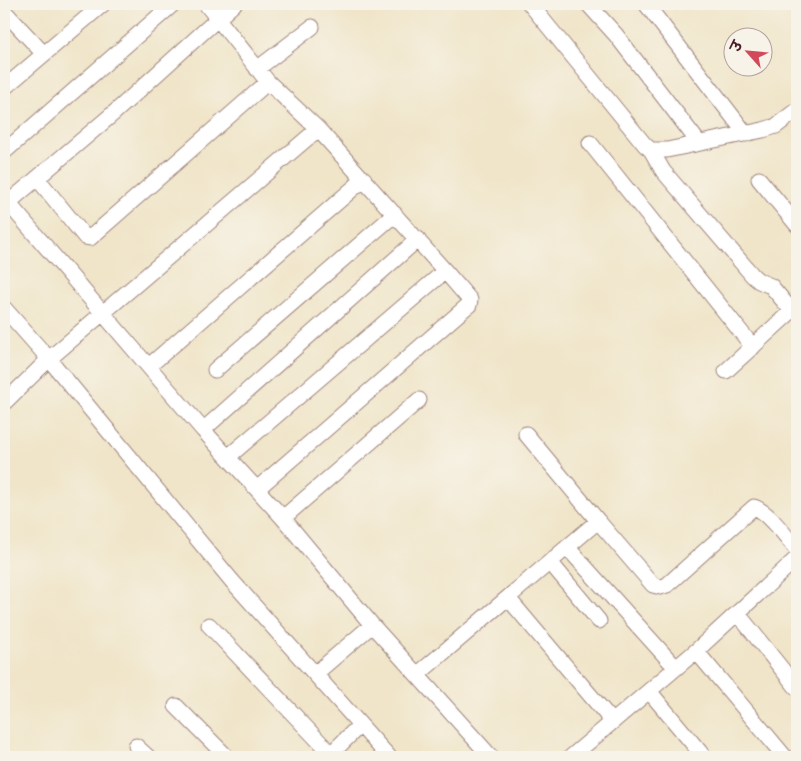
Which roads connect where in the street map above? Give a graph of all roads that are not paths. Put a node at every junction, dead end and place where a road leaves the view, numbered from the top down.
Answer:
1 (103, 4) edge
2 (172, 4) edge
3 (206, 4) edge
4 (234, 4) edge
5 (530, 4) edge
6 (588, 4) edge
7 (646, 4) edge
8 (4, 11) edge
9 (217, 19) junction
10 (312, 26) dead end
11 (43, 53) junction
12 (257, 69) junction
13 (268, 82) junction
14 (4, 88) edge
15 (797, 110) edge
16 (318, 129) junction
17 (746, 134) junction
18 (590, 143) dead end
19 (699, 144) junction
20 (651, 150) junction
21 (4, 152) edge
22 (37, 178) junction
23 (364, 179) junction
24 (759, 179) dead end
25 (6, 200) edge
26 (395, 214) junction
27 (797, 225) edge
28 (418, 239) junction
29 (445, 271) junction
30 (4, 308) edge
31 (794, 309) edge
32 (103, 313) junction
33 (753, 347) junction
34 (49, 359) junction
35 (149, 366) junction
36 (215, 370) dead end
37 (726, 371) dead end
38 (419, 400) dead end
39 (4, 403) edge
40 (203, 430) junction
41 (526, 434) dead end
42 (228, 457) junction
43 (257, 489) junction
44 (283, 518) junction
45 (598, 521) junction
46 (567, 548) junction
47 (797, 550) edge
48 (797, 558) edge
49 (550, 562) junction
50 (508, 598) junction
51 (738, 614) junction
52 (599, 622) dead end
53 (210, 625) dead end
54 (372, 625) junction
55 (696, 651) junction
56 (676, 668) junction
57 (315, 674) junction
58 (417, 675) junction
59 (797, 688) edge
60 (649, 691) junction
61 (176, 706) dead end
62 (612, 721) junction
63 (360, 725) junction
64 (136, 746) dead end
65 (330, 755) edge
66 (148, 757) edge
67 (227, 757) edge
68 (389, 757) edge
69 (491, 757) edge
70 (572, 757) edge
71 (704, 757) edge
72 (786, 757) edge

1 - 11 street
2 - 21 street
3 - 9 street
4 - 9 street
5 - 20 street
6 - 19 street
7 - 17 street
8 - 11 street
9 - 12 street
9 - 22 street
10 - 12 street
11 - 14 street
12 - 13 street
13 - 16 street
13 - 22 street
15 - 17 street
16 - 23 street
16 - 32 street
17 - 19 street
18 - 33 street
19 - 20 street
20 - 31 street
22 - 25 street
23 - 26 street
23 - 35 street
24 - 27 street
25 - 32 street
26 - 28 street
26 - 36 street
28 - 29 street
28 - 40 street
29 - 42 street
29 - 43 street
30 - 34 street
31 - 33 street
32 - 34 street
32 - 35 street
33 - 37 street
34 - 39 street
34 - 57 street
35 - 40 street
38 - 44 street
40 - 42 street
41 - 45 street
42 - 43 street
43 - 44 street
44 - 54 street
45 - 46 street
45 - 47 street
46 - 49 street
46 - 56 street
48 - 51 street
49 - 50 street
49 - 52 street
50 - 58 street
50 - 62 street
51 - 55 street
51 - 59 street
53 - 65 street
54 - 57 street
54 - 58 street
55 - 56 street
55 - 72 street
56 - 60 street
57 - 63 street
58 - 69 street
60 - 62 street
60 - 71 street
61 - 67 street
62 - 70 street
63 - 65 street
63 - 68 street
64 - 66 street

